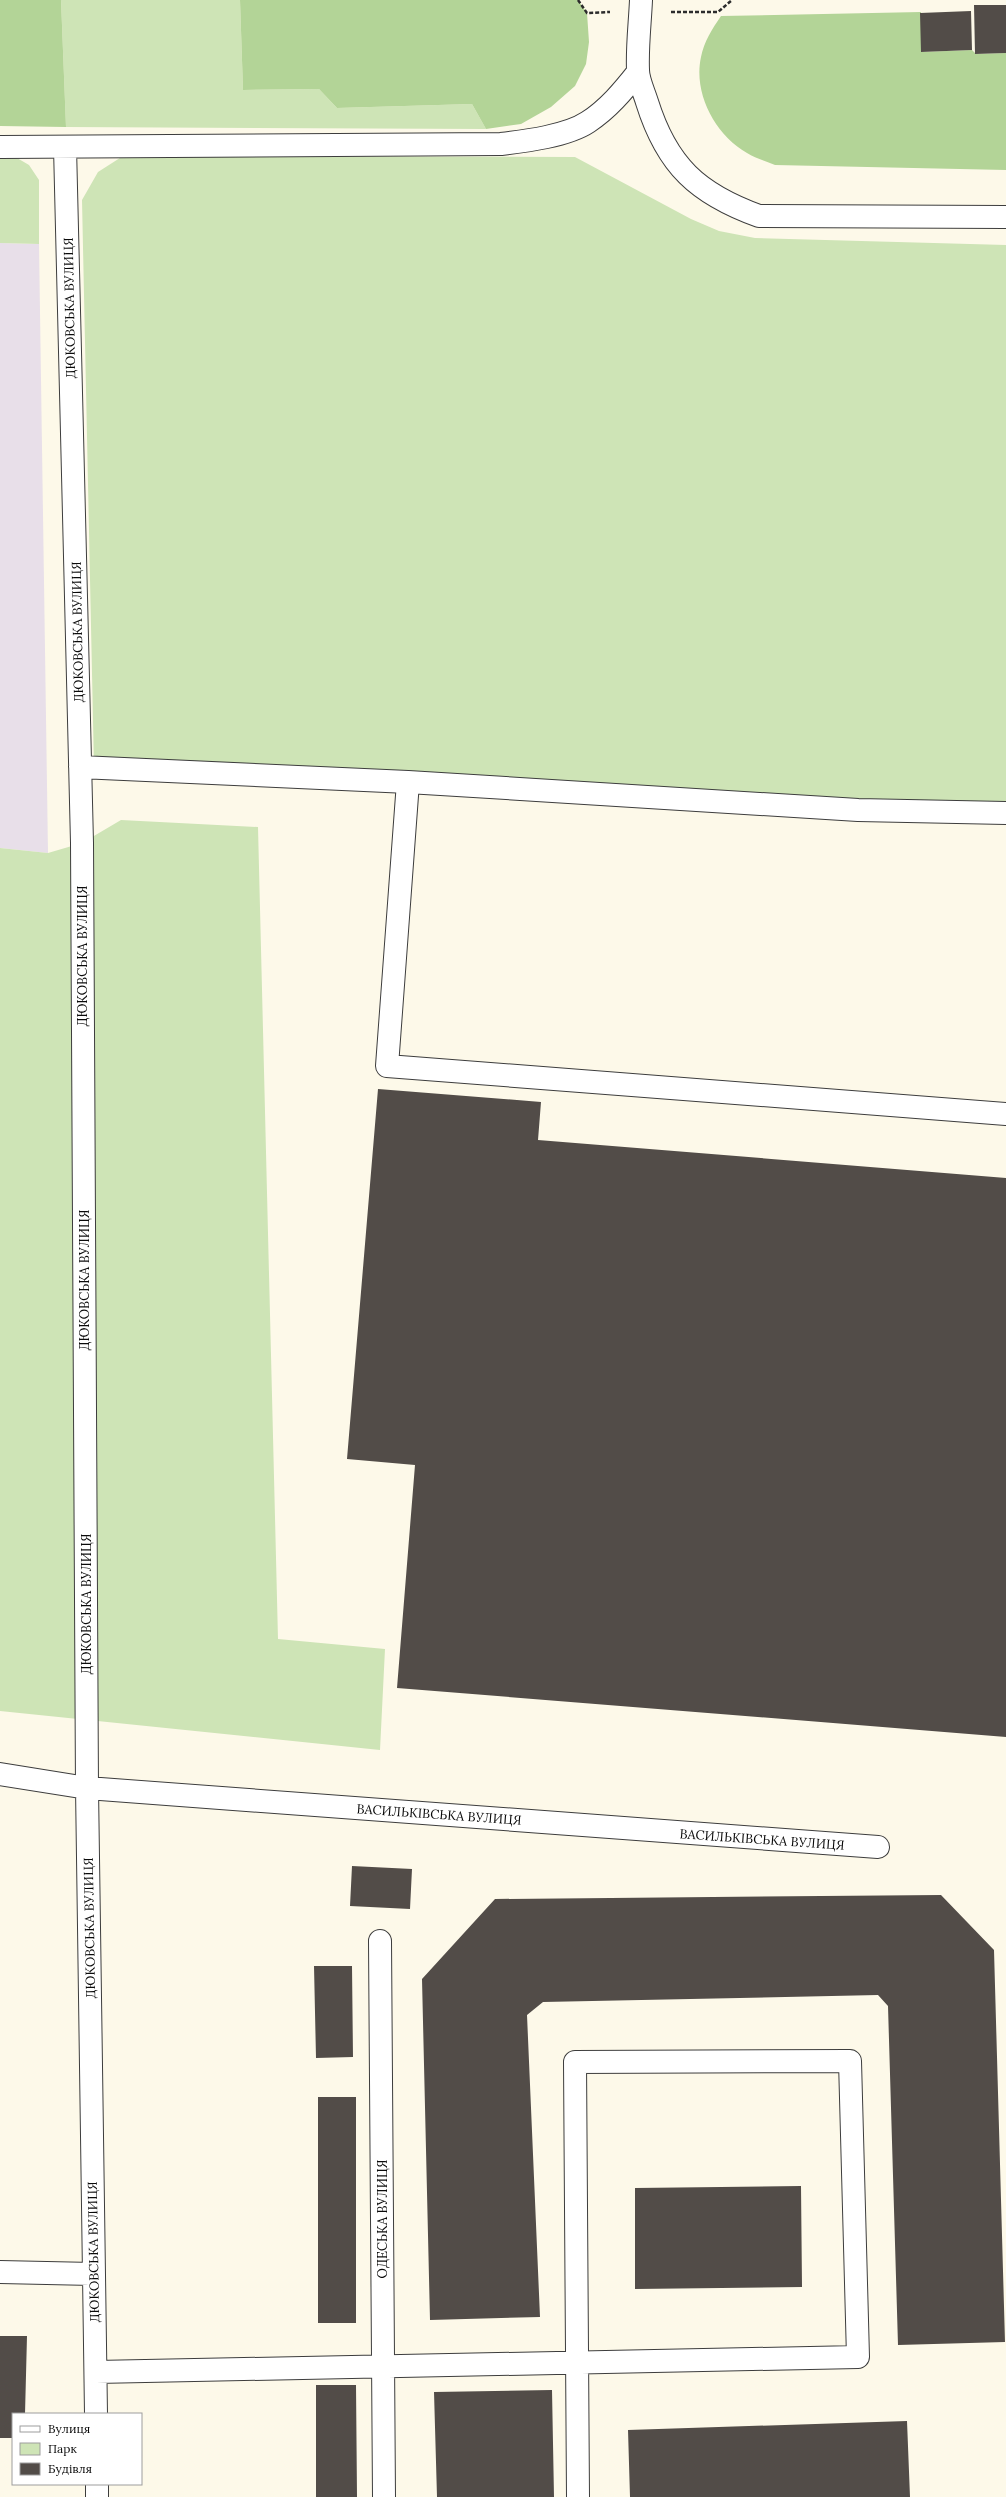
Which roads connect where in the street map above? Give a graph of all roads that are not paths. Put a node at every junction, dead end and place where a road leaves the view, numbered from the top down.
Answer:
1 (641, 0) edge
2 (638, 72) junction
3 (0, 147) edge
4 (65, 147) junction
5 (1006, 217) edge
6 (80, 767) junction
7 (408, 782) junction
8 (1006, 813) edge
9 (1006, 1114) edge
10 (0, 1774) edge
11 (87, 1788) junction
12 (878, 1847) dead end
13 (380, 1941) dead end
14 (0, 2272) edge
15 (93, 2274) junction
16 (576, 2362) junction
17 (383, 2366) junction
18 (96, 2372) junction
19 (96, 2413) edge
20 (97, 2485) edge
21 (97, 2497) edge
22 (384, 2497) edge
23 (578, 2497) edge

1 - 2 street
2 - 4 street
2 - 5 street
3 - 4 street
4 - 6 street, ДЮКОВСЬКА ВУЛИЦЯ
6 - 7 street
6 - 11 street, ДЮКОВСЬКА ВУЛИЦЯ
7 - 8 street
7 - 9 street
10 - 11 street, ВАСИЛЬКІВСЬКА ВУЛИЦЯ
11 - 12 street, ВАСИЛЬКІВСЬКА ВУЛИЦЯ
11 - 15 street, ДЮКОВСЬКА ВУЛИЦЯ
13 - 17 street, ОДЕСЬКА ВУЛИЦЯ
14 - 15 street
15 - 18 street, ДЮКОВСЬКА ВУЛИЦЯ
16 - 16 street
16 - 17 street
16 - 23 street
17 - 18 street
17 - 22 street, ОДЕСЬКА ВУЛИЦЯ
18 - 19 street, ДЮКОВСЬКА ВУЛИЦЯ
20 - 21 street

